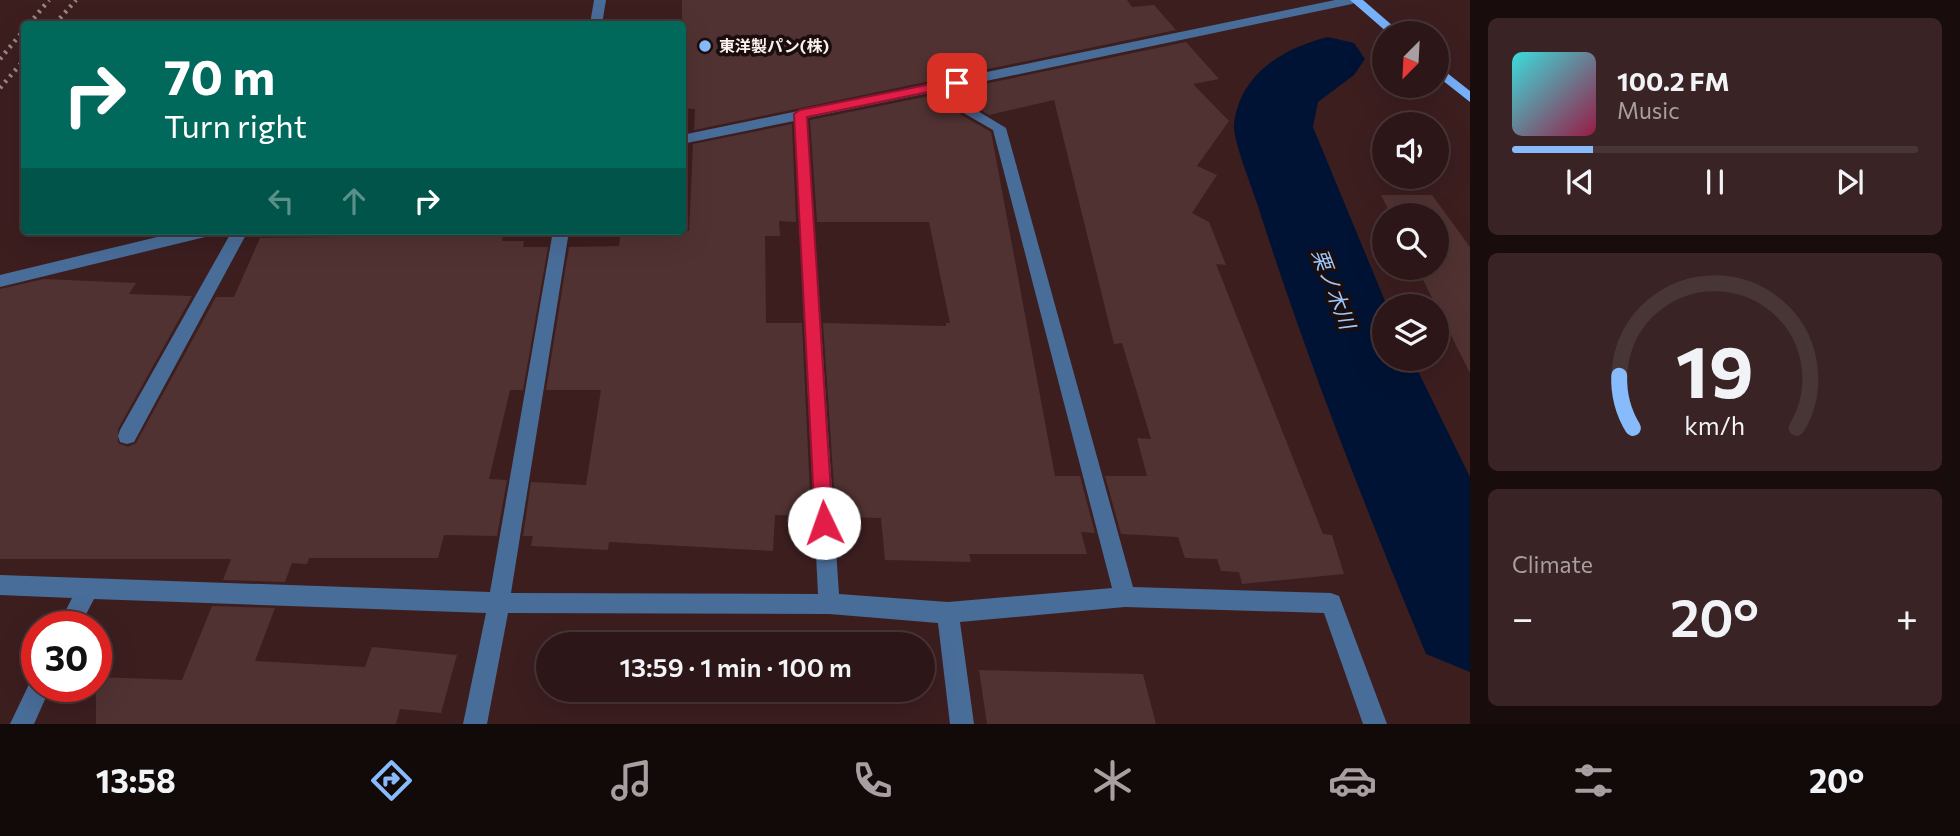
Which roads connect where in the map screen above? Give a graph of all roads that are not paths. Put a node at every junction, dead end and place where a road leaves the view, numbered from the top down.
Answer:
1 (600, 0) edge
2 (1354, 0) edge
3 (596, 21) edge
4 (1380, 21) edge
5 (1449, 79) edge
6 (931, 88) junction
7 (1470, 97) edge
8 (800, 114) junction
9 (686, 138) edge
10 (189, 235) edge
11 (238, 235) edge
12 (560, 235) edge
13 (0, 281) edge
14 (127, 436) dead end
15 (0, 585) edge
16 (89, 587) junction
17 (1125, 597) junction
18 (499, 603) junction
19 (829, 604) junction
20 (77, 611) edge
21 (948, 613) junction
22 (32, 702) edge
23 (22, 724) edge
24 (474, 724) edge
25 (962, 724) edge
26 (1375, 724) edge

1 - 3 street
2 - 4 main road
2 - 6 street
5 - 7 main road
6 - 8 street
6 - 17 street
8 - 9 street
8 - 19 street
10 - 13 street
11 - 14 street
12 - 18 street
15 - 16 street
16 - 18 street
16 - 20 street
17 - 21 street
17 - 26 street
18 - 19 street
18 - 24 street
19 - 21 street
21 - 25 street
22 - 23 street

